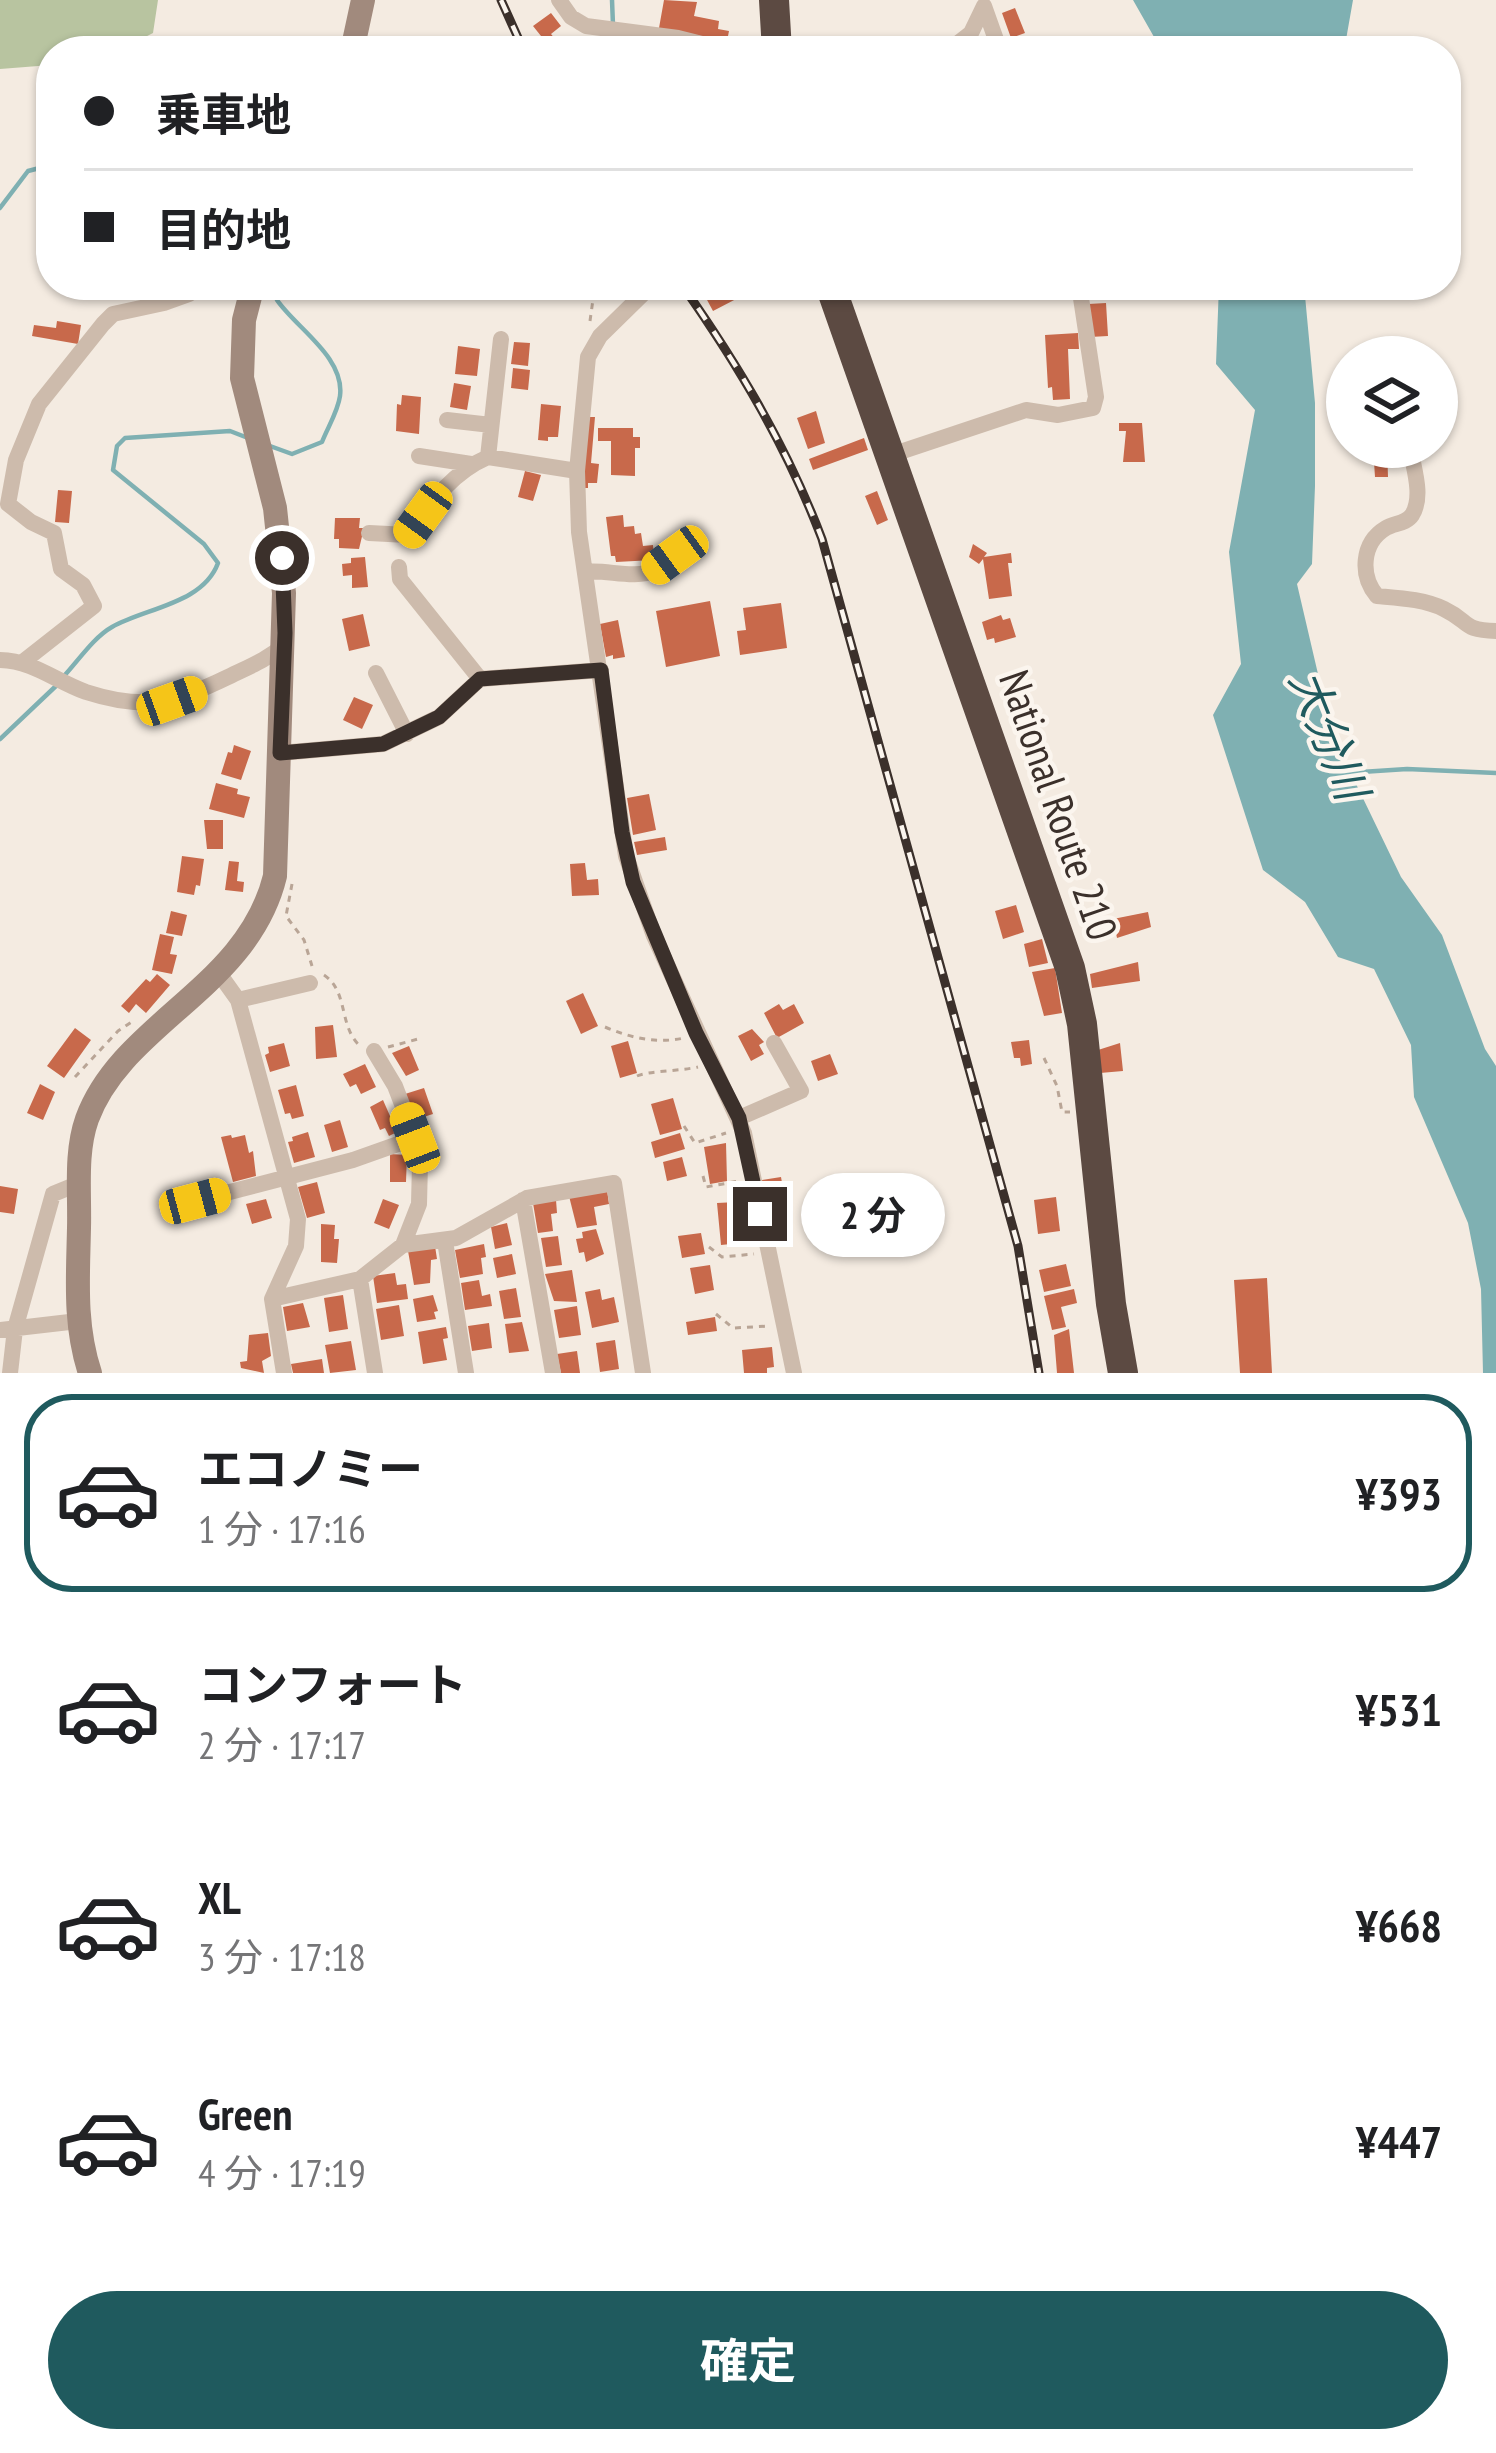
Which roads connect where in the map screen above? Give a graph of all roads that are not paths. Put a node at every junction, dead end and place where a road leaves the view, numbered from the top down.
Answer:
1 (363, 0) edge
2 (559, 0) edge
3 (774, 0) edge
4 (986, 3) edge
5 (355, 36) edge
6 (661, 36) edge
7 (776, 36) edge
8 (967, 36) edge
9 (996, 36) edge
10 (172, 300) edge
11 (245, 300) edge
12 (637, 300) edge
13 (835, 300) edge
14 (1081, 300) edge
15 (501, 339) dead end
16 (447, 421) dead end
17 (491, 425) junction
18 (891, 454) junction
19 (419, 456) dead end
20 (479, 461) junction
21 (1414, 468) edge
22 (577, 471) junction
23 (369, 533) dead end
24 (688, 545) dead end
25 (399, 567) dead end
26 (585, 572) junction
27 (1496, 631) edge
28 (285, 644) junction
29 (0, 660) edge
30 (24, 661) junction
31 (601, 670) junction
32 (376, 673) dead end
33 (480, 679) junction
34 (407, 734) junction
35 (280, 753) junction
36 (218, 972) junction
37 (310, 983) dead end
38 (238, 1000) junction
39 (774, 1043) dead end
40 (374, 1051) road end
41 (739, 1118) junction
42 (420, 1163) dead end
43 (285, 1177) junction
44 (80, 1184) junction
45 (523, 1200) junction
46 (195, 1201) dead end
47 (445, 1241) junction
48 (403, 1246) junction
49 (360, 1280) junction
50 (272, 1299) junction
51 (78, 1321) junction
52 (8, 1330) edge
53 (10, 1373) edge
54 (90, 1373) edge
55 (284, 1373) edge
56 (376, 1373) edge
57 (466, 1373) edge
58 (553, 1373) edge
59 (644, 1373) edge
60 (794, 1373) edge
61 (1123, 1373) edge

1 - 5 street
2 - 6 street
3 - 7 highway
4 - 8 street
4 - 9 street
10 - 30 street
11 - 28 street
12 - 22 street
13 - 18 highway, National Route 210
14 - 18 street
15 - 17 street
16 - 17 street
17 - 20 street
18 - 61 highway, National Route 210
19 - 20 street
20 - 22 street
20 - 23 street
21 - 27 street
22 - 26 street
24 - 26 street
25 - 33 street
26 - 31 street
28 - 30 street
28 - 35 street
29 - 30 street
31 - 33 street
31 - 41 street
32 - 34 street
33 - 34 street
34 - 35 street
35 - 36 street
36 - 38 street
36 - 44 street
37 - 38 street
38 - 43 street
39 - 41 street
40 - 43 street
41 - 60 street
42 - 48 street
43 - 46 street
43 - 50 street
44 - 51 street
44 - 52 street
45 - 47 street
45 - 58 street
45 - 59 street
47 - 48 street
47 - 57 street
48 - 49 street
49 - 50 street
49 - 56 street
50 - 55 street
51 - 52 street
51 - 54 street
52 - 53 street

